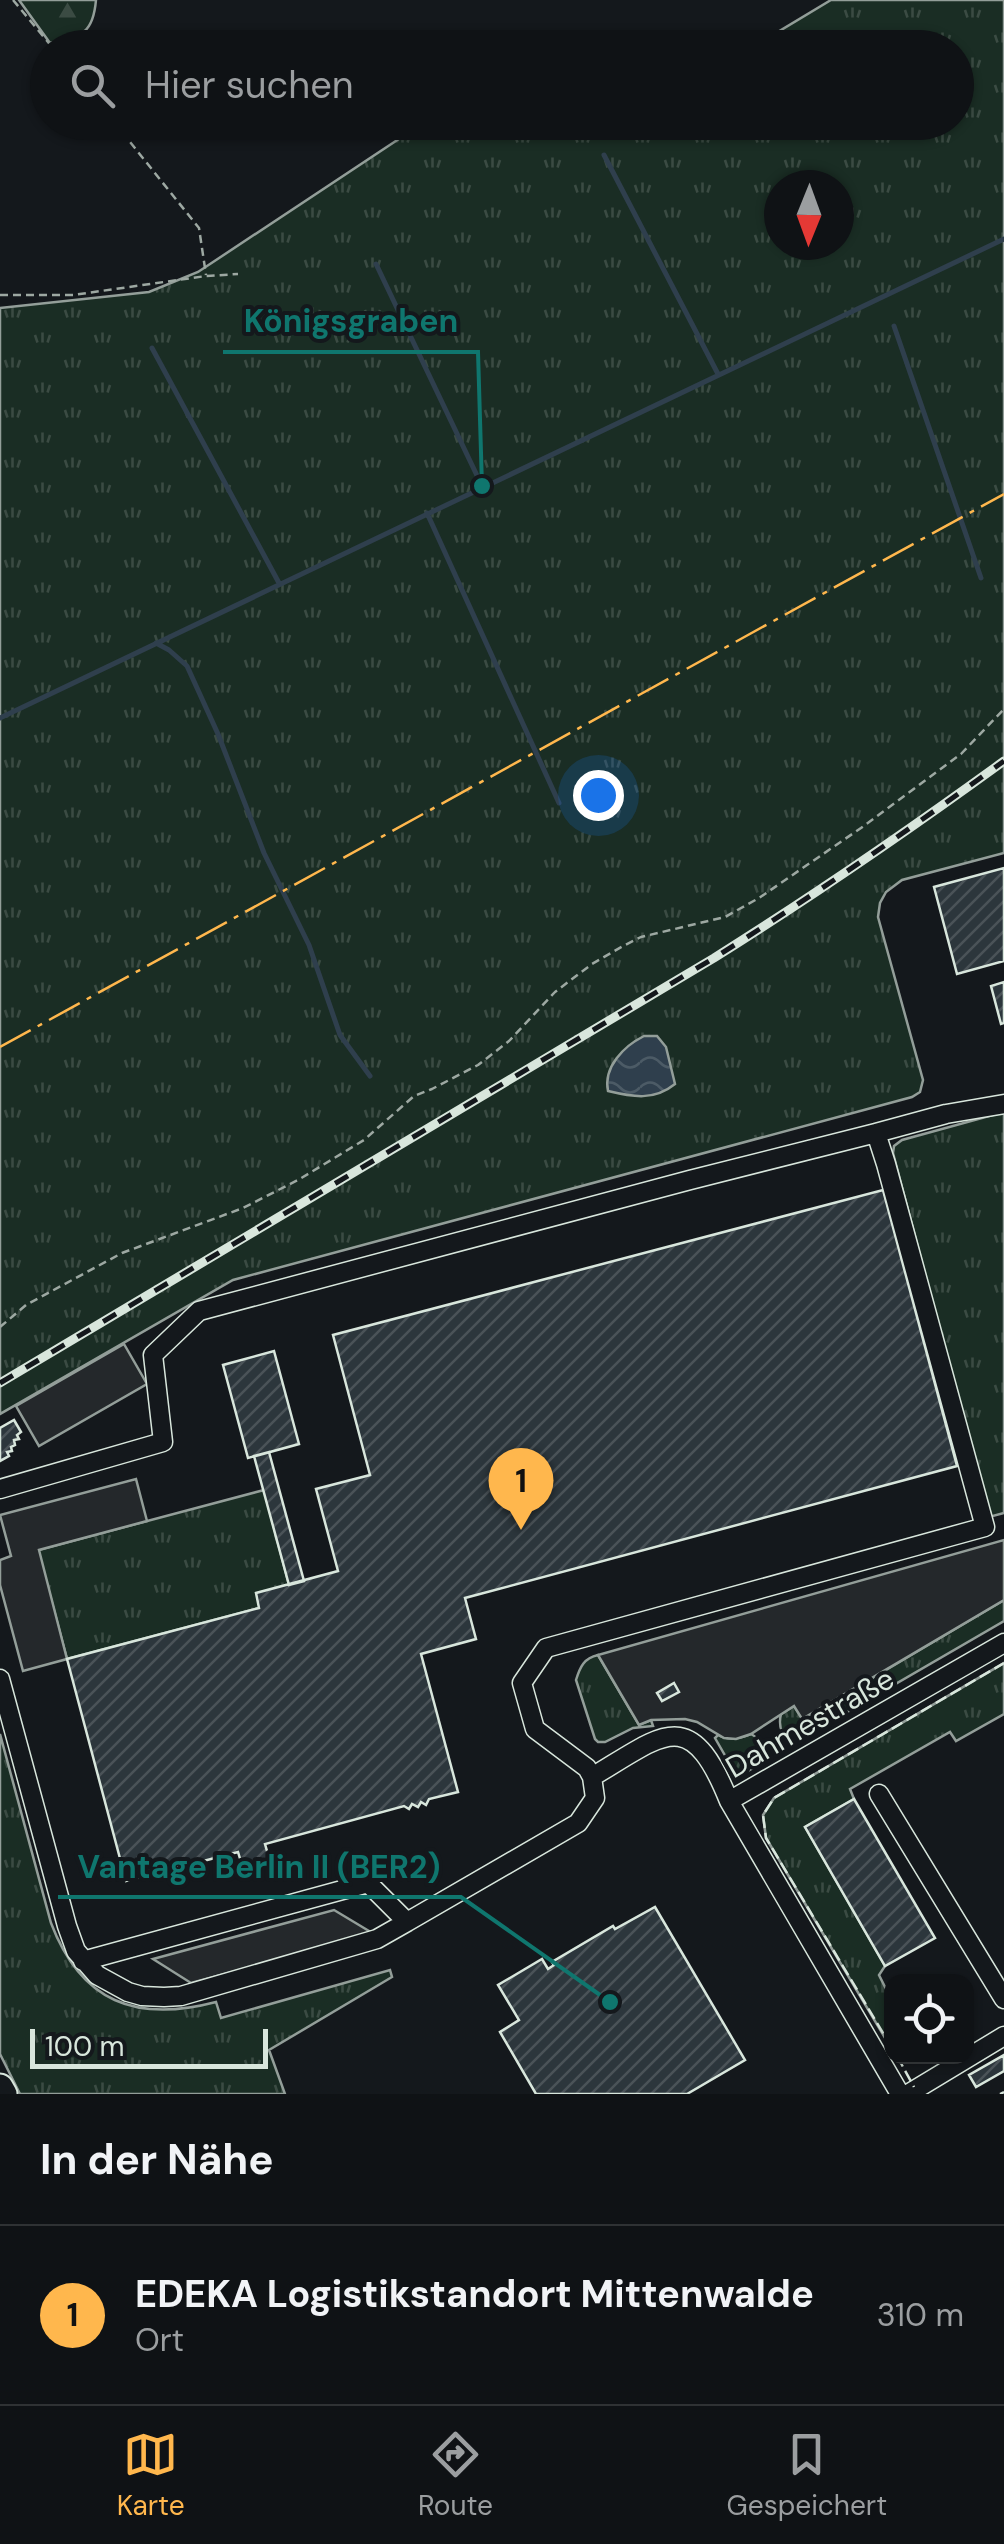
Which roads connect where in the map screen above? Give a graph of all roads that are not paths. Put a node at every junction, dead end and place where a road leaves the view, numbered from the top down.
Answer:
1 (1004, 1090) edge
2 (1004, 1104) edge
3 (946, 1114) junction
4 (876, 1133) junction
5 (0, 1490) edge
6 (1004, 1642) edge
7 (0, 1679) edge
8 (592, 1777) junction
9 (879, 1794) dead end
10 (730, 1801) junction
11 (408, 1922) junction
12 (83, 1961) junction
13 (1004, 1999) edge
14 (1004, 2036) edge
15 (0, 2087) edge
16 (4, 2094) edge
17 (900, 2094) edge
18 (908, 2094) edge

1 - 3 street
2 - 3 street
3 - 4 street
4 - 5 street
4 - 8 street
6 - 10 street, Dahmestraße
7 - 12 street
8 - 10 street
8 - 11 street
9 - 13 street
10 - 17 street, Dahmestraße
11 - 12 street
11 - 12 street
14 - 18 street
15 - 16 highway

